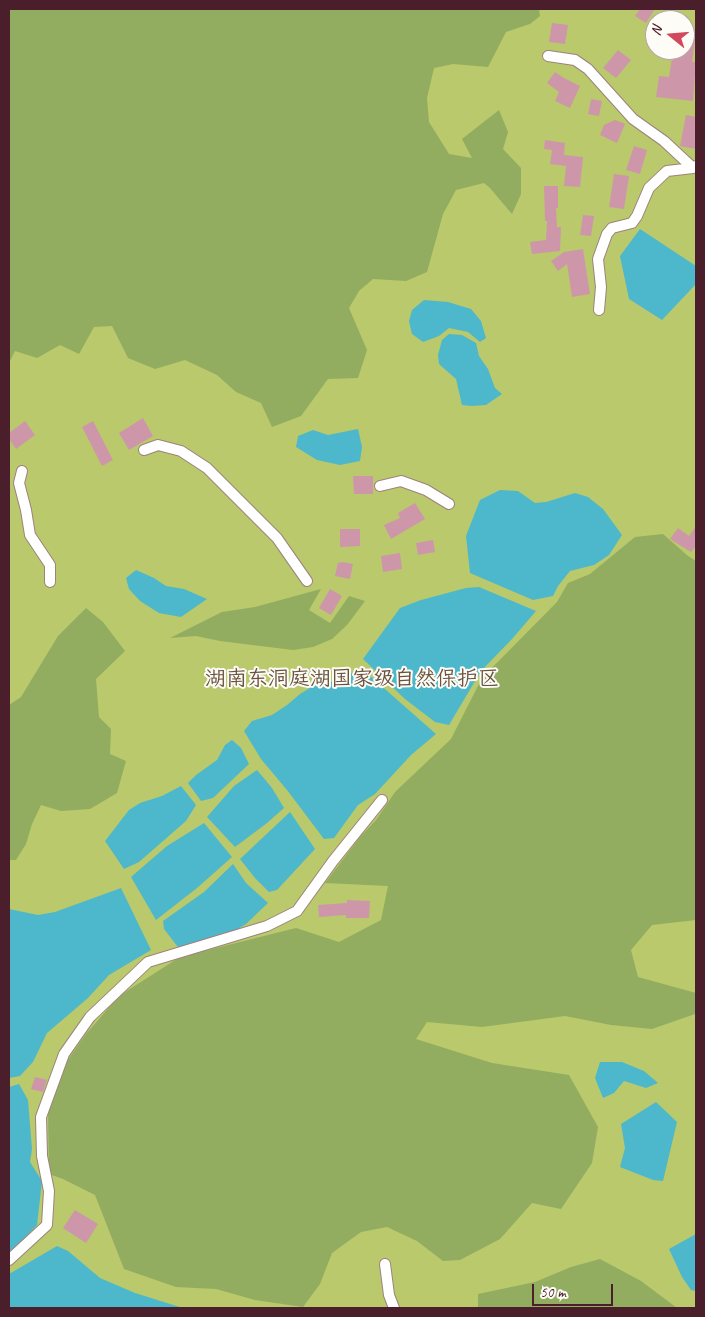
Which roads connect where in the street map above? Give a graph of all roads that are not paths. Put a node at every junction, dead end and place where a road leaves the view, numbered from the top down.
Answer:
1 (548, 56) dead end
2 (695, 167) edge
3 (599, 310) dead end
4 (144, 450) dead end
5 (22, 471) dead end
6 (380, 486) dead end
7 (449, 504) dead end
8 (307, 581) dead end
9 (50, 582) dead end
10 (382, 800) dead end
11 (9, 1260) edge
12 (385, 1264) dead end
13 (394, 1308) edge

1 - 2 street
2 - 3 street
4 - 8 street
5 - 9 street
6 - 7 street
10 - 11 street
12 - 13 street

